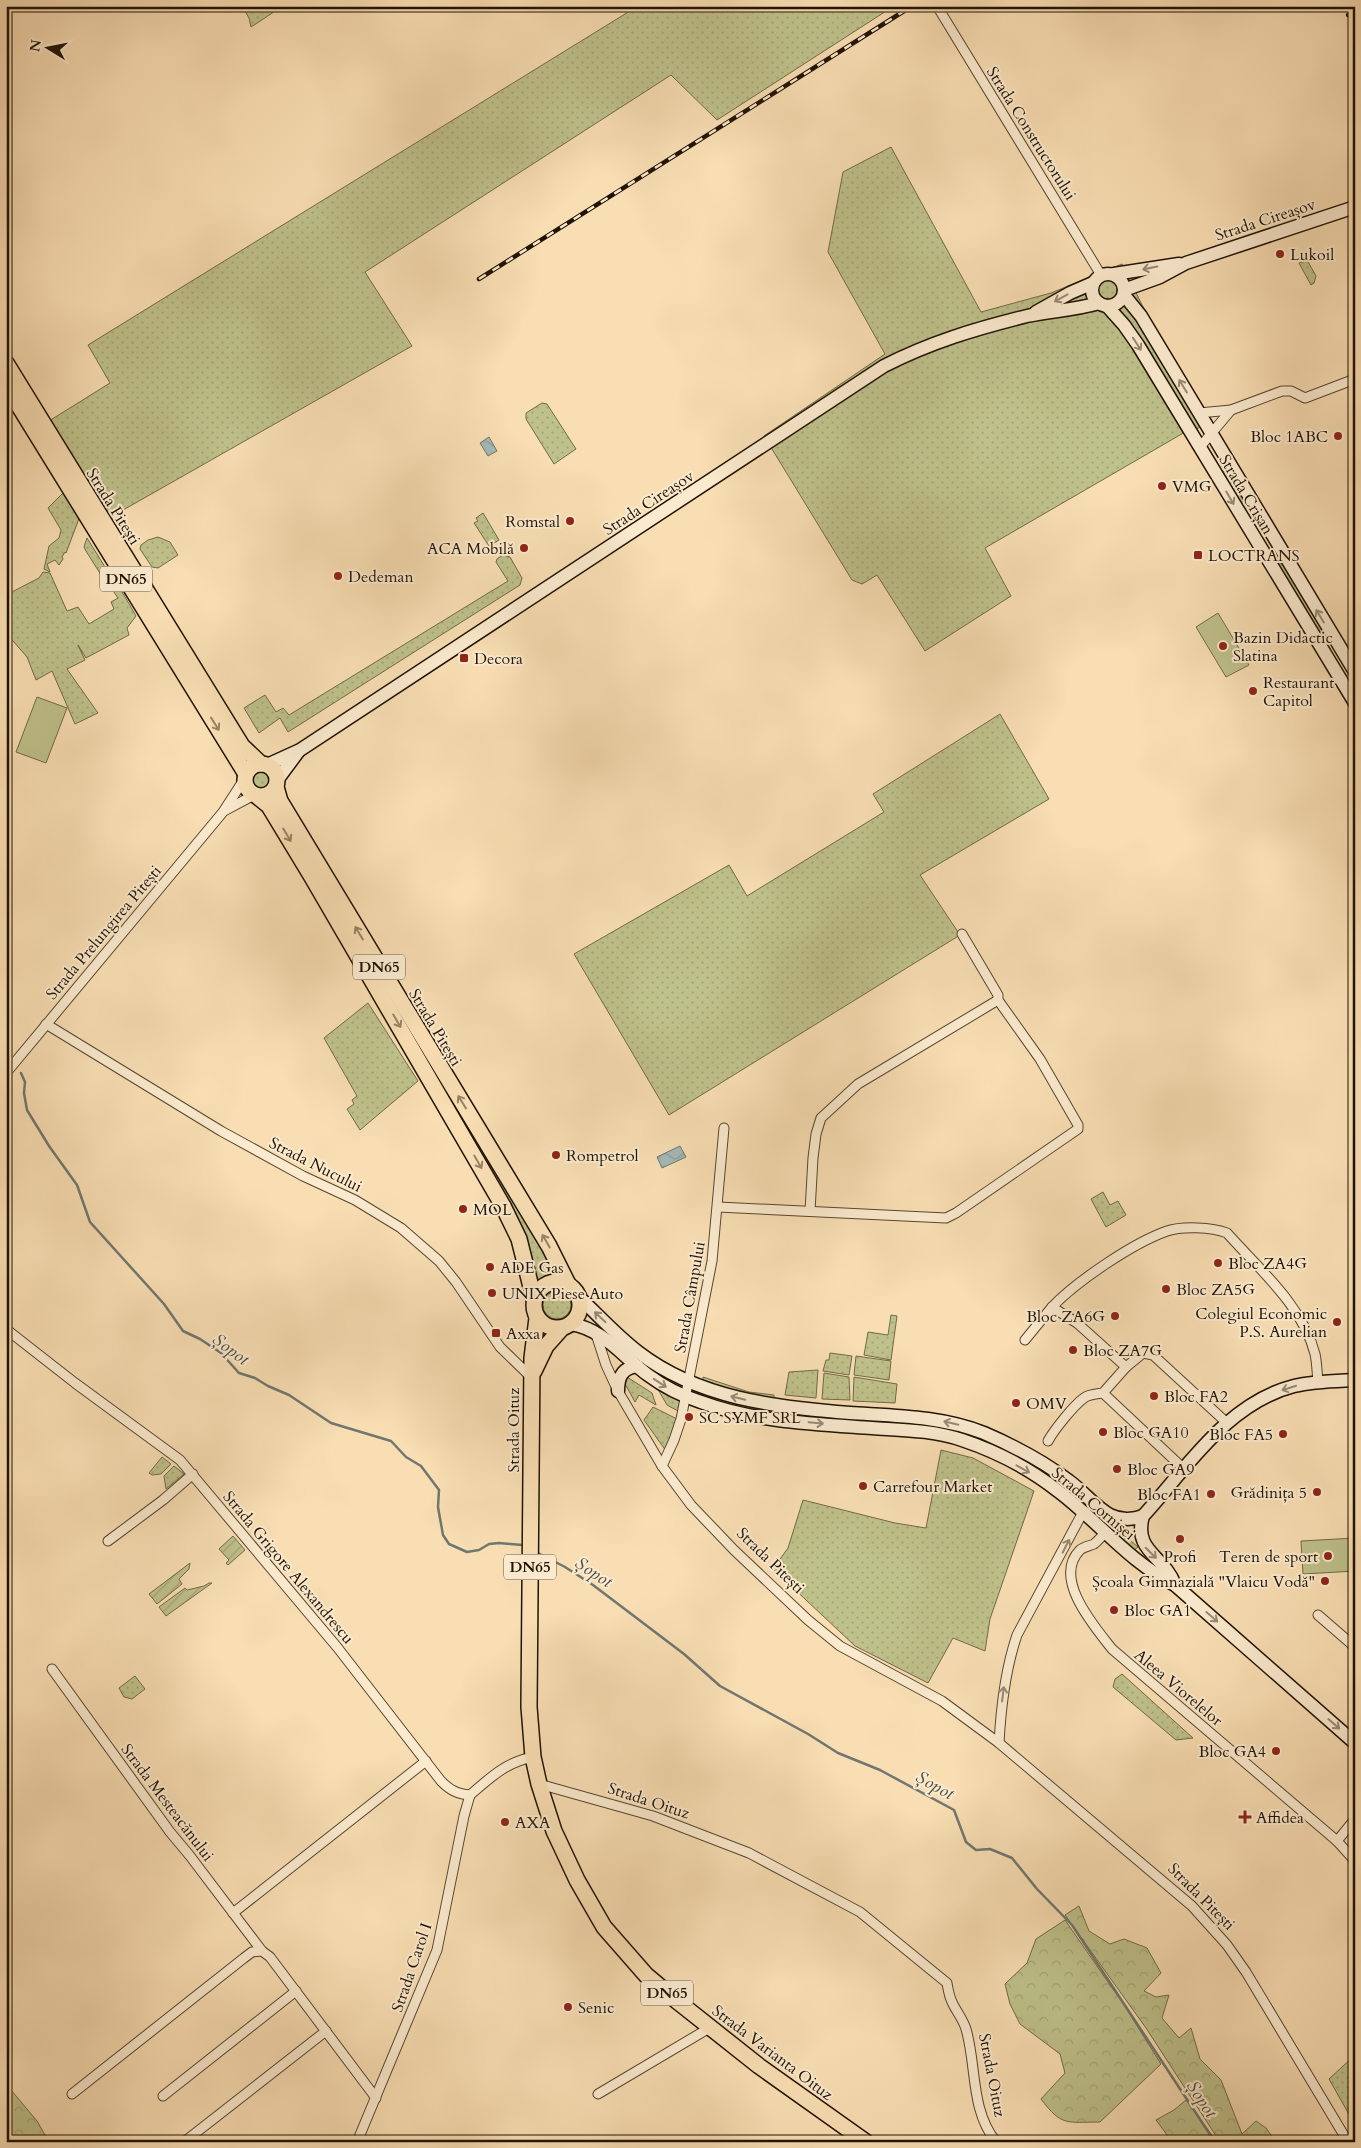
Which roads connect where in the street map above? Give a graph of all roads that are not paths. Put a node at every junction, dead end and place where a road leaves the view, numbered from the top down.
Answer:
1 (937, 6) edge
2 (1355, 207) edge
3 (1186, 263) junction
4 (1103, 277) junction
5 (1124, 292) junction
6 (1103, 305) junction
7 (1029, 316) junction
8 (6, 363) edge
9 (1355, 379) edge
10 (6, 385) edge
11 (1231, 410) junction
12 (1199, 414) junction
13 (1211, 436) junction
14 (1200, 446) junction
15 (1355, 672) edge
16 (1355, 703) edge
17 (300, 750) junction
18 (264, 764) junction
19 (246, 776) junction
20 (277, 783) junction
21 (256, 796) junction
22 (223, 812) junction
23 (962, 934) dead end
24 (378, 976) junction
25 (998, 1000) junction
26 (46, 1024) junction
27 (6, 1073) edge
28 (724, 1128) dead end
29 (718, 1207) junction
30 (810, 1211) junction
31 (568, 1284) junction
32 (580, 1298) junction
33 (534, 1299) junction
34 (1052, 1307) junction
35 (537, 1318) junction
36 (566, 1326) junction
37 (6, 1329) edge
38 (595, 1331) junction
39 (1025, 1340) dead end
40 (637, 1366) junction
41 (1126, 1367) junction
42 (531, 1377) junction
43 (1355, 1380) edge
44 (689, 1381) junction
45 (1318, 1382) junction
46 (618, 1391) junction
47 (1103, 1393) junction
48 (686, 1396) junction
49 (1226, 1423) junction
50 (997, 1439) junction
51 (1048, 1440) dead end
52 (991, 1452) junction
53 (662, 1466) junction
54 (1051, 1468) junction
55 (1184, 1469) junction
56 (193, 1474) junction
57 (1042, 1480) junction
58 (1083, 1512) junction
59 (1143, 1516) junction
60 (1105, 1533) junction
61 (108, 1541) dead end
62 (1175, 1585) junction
63 (1318, 1615) dead end
64 (1355, 1647) edge
65 (52, 1669) dead end
66 (999, 1743) junction
67 (1355, 1743) edge
68 (533, 1757) junction
69 (426, 1761) junction
70 (539, 1784) junction
71 (470, 1795) junction
72 (1355, 1819) edge
73 (1337, 1842) junction
74 (1355, 1861) edge
75 (233, 1913) junction
76 (262, 1951) junction
77 (296, 1991) junction
78 (711, 2027) junction
79 (326, 2031) junction
80 (72, 2094) dead end
81 (598, 2094) dead end
82 (163, 2096) dead end
83 (376, 2098) junction
84 (859, 2139) edge
85 (184, 2142) edge
86 (357, 2142) edge
87 (996, 2142) edge
88 (1348, 2142) edge

1 - 4 street, Strada Constructorului
2 - 3 main road, Strada Cireașov
3 -> 4 main road, Strada Cireașov
3 - 5 main road, Strada Cireașov
4 - 5 main road
4 - 6 main road
4 -> 7 main road, Strada Cireașov
5 - 6 main road
12 -> 5 main road, Strada Crișan
6 - 7 main road, Strada Cireașov
6 -> 14 main road, Strada Crișan
7 - 17 main road, Strada Cireașov
8 - 18 main road, Strada Pitești / DN65
9 - 11 street
10 -> 19 main road, Strada Pitești / DN65
11 - 12 street
11 - 13 street
12 - 13 main road, Strada Crișan
13 - 14 street
15 -> 13 main road, Strada Crișan
14 -> 16 main road, Strada Crișan
17 - 18 main road, Strada Cireașov
17 - 20 main road, Strada Cireașov
18 - 19 main road
18 - 20 main road, Strada Pitești / DN65
19 - 21 main road, Strada Pitești / DN65
19 - 22 street, Strada Prelungirea Pitești
20 - 21 main road
24 -> 20 main road, Strada Pitești / DN65
21 - 22 street, Strada Prelungirea Pitești
21 -> 24 main road, Strada Pitești / DN65
22 - 26 street, Strada Prelungirea Pitești
23 - 25 street
31 -> 24 main road, Strada Pitești / DN65
24 -> 33 main road, Strada Pitești / DN65
25 - 30 street
25 - 30 street
26 - 27 street, Strada Prelungirea Pitești
26 - 42 street, Strada Nucului
28 - 29 street, Strada Câmpului
29 - 30 street
29 - 44 street, Strada Câmpului
31 - 32 main road
31 - 33 main road
32 - 36 main road
44 -> 32 main road, Strada Cornișei
33 - 35 main road
34 - 39 street
34 - 41 street
34 - 45 street
35 - 36 main road
35 - 42 main road, Strada Oituz / DN65
36 - 38 main road, Strada Cornișei
36 - 42 main road, Strada Oituz / DN65
37 - 56 street, Strada Grigore Alexandrescu
38 - 40 main road, Strada Cornișei
38 - 46 street, Strada Pitești
40 - 46 main road
40 -> 48 main road, Strada Cornișei
41 - 47 street
41 - 49 street
42 - 68 main road, Strada Oituz / DN65
43 - 45 main road
44 - 48 street, Strada Câmpului
50 -> 44 main road, Strada Cornișei
45 -> 49 main road
46 - 53 street, Strada Pitești
47 - 51 street
47 - 55 street
48 -> 52 main road, Strada Cornișei
48 - 53 street, Strada Câmpului
49 - 55 main road
50 - 52 main road
50 - 54 main road, Strada Cornișei
52 -> 57 main road, Strada Cornișei
53 - 66 street, Strada Pitești
54 - 57 main road
54 - 59 main road, Strada Cornișei
55 - 59 main road
56 - 61 street
56 - 69 street, Strada Grigore Alexandrescu
57 - 58 main road, Strada Cornișei
58 - 60 main road, Strada Cornișei
66 -> 58 street
59 -> 62 main road
60 - 62 main road, Strada Cornișei
60 - 73 street, Aleea Viorelelor
62 -> 67 main road, Strada Cornișei
63 - 64 street
65 - 75 street, Strada Mesteacănului
66 - 88 street, Strada Pitești
68 - 70 main road, Strada Oituz / DN65
68 - 71 street
69 - 71 street, Strada Grigore Alexandrescu
69 - 75 street
70 - 78 main road, Strada Varianta Oituz / DN65
70 - 87 street, Strada Oituz
71 - 83 street, Strada Carol I
72 - 73 street
73 - 74 street, Aleea Viorelelor
75 - 76 street, Strada Mesteacănului
76 - 77 street, Strada Mesteacănului
76 - 80 street
77 - 79 street, Strada Mesteacănului
77 - 82 street
78 - 81 street
78 - 84 main road, Strada Varianta Oituz / DN65
79 - 83 street, Strada Mesteacănului
79 - 85 street
83 - 86 street, Strada Carol I

